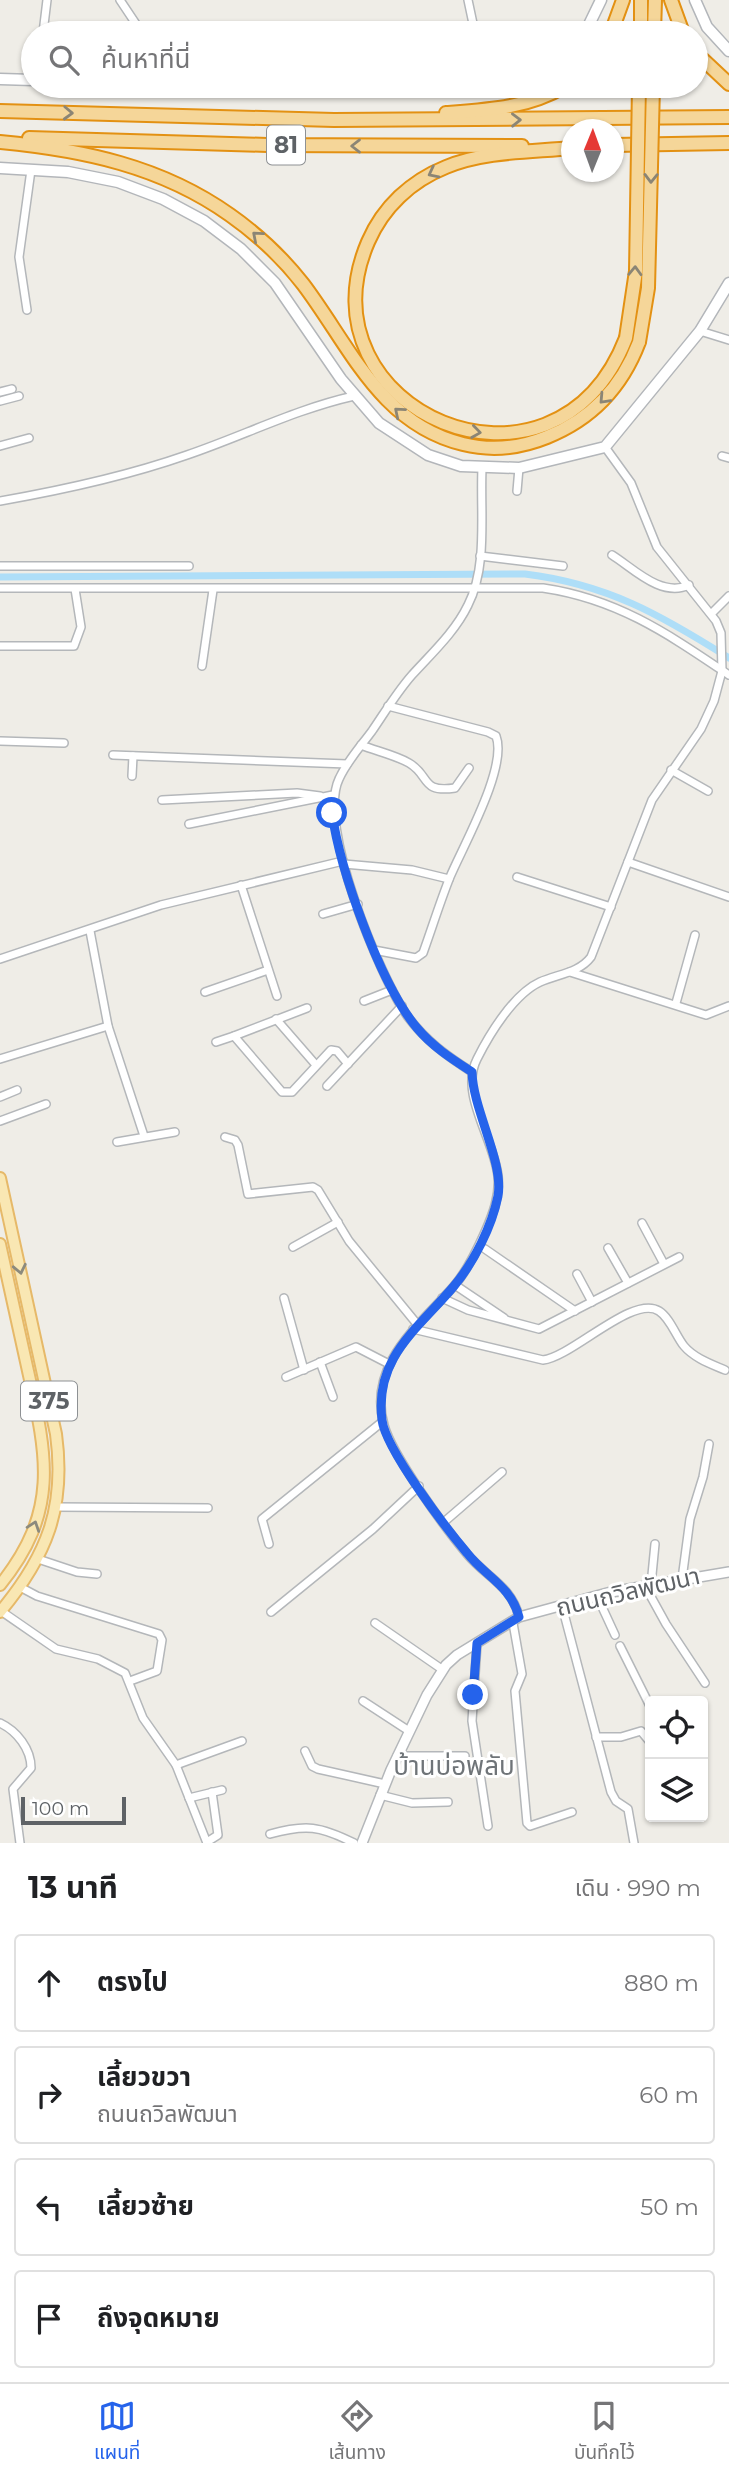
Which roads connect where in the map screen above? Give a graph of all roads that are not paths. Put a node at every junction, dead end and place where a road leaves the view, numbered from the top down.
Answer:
1 (47, 0) edge
2 (120, 0) edge
3 (468, 0) edge
4 (601, 0) edge
5 (623, 0) edge
6 (641, 0) edge
7 (655, 0) edge
8 (671, 0) edge
9 (695, 0) edge
10 (44, 21) edge
11 (134, 21) edge
12 (472, 21) edge
13 (591, 21) edge
14 (615, 21) edge
15 (640, 21) edge
16 (654, 21) edge
17 (679, 21) edge
18 (705, 21) edge
19 (708, 27) edge
20 (729, 51) edge
21 (708, 64) edge
22 (0, 79) edge
23 (21, 80) edge
24 (729, 84) edge
25 (541, 98) edge
26 (639, 98) edge
27 (653, 98) edge
28 (0, 111) edge
29 (729, 117) edge
30 (334, 120) junction
31 (0, 136) edge
32 (0, 142) edge
33 (729, 143) edge
34 (624, 145) edge
35 (561, 146) edge
36 (561, 148) edge
37 (0, 168) edge
38 (31, 170) junction
39 (729, 283) edge
40 (27, 310) dead end
41 (701, 331) junction
42 (729, 340) edge
43 (12, 388) dead end
44 (0, 392) edge
45 (19, 396) dead end
46 (354, 396) junction
47 (0, 401) edge
48 (29, 438) dead end
49 (0, 446) edge
50 (605, 447) junction
51 (519, 468) junction
52 (482, 469) junction
53 (517, 491) dead end
54 (0, 501) edge
55 (612, 555) dead end
56 (480, 560) junction
57 (0, 566) edge
58 (189, 566) dead end
59 (563, 566) dead end
60 (476, 585) junction
61 (689, 585) junction
62 (0, 588) edge
63 (75, 589) junction
64 (213, 590) junction
65 (729, 596) edge
66 (712, 613) junction
67 (724, 637) edge
68 (0, 646) edge
69 (202, 667) dead end
70 (724, 669) edge
71 (388, 706) junction
72 (0, 741) edge
73 (64, 743) dead end
74 (361, 745) junction
75 (113, 755) dead end
76 (133, 756) junction
77 (347, 764) junction
78 (469, 768) dead end
79 (671, 770) junction
80 (132, 776) dead end
81 (708, 791) dead end
82 (334, 795) junction
83 (320, 796) junction
84 (162, 800) dead end
85 (189, 824) dead end
86 (628, 862) junction
87 (344, 863) junction
88 (517, 877) dead end
89 (449, 879) junction
90 (240, 886) junction
91 (729, 897) edge
92 (358, 904) junction
93 (611, 907) junction
94 (323, 914) dead end
95 (90, 931) junction
96 (695, 935) dead end
97 (374, 950) junction
98 (0, 959) edge
99 (268, 970) junction
100 (569, 972) junction
101 (392, 990) junction
102 (205, 992) dead end
103 (277, 996) dead end
104 (364, 1001) dead end
105 (676, 1003) junction
106 (402, 1006) junction
107 (729, 1006) edge
108 (307, 1008) dead end
109 (276, 1019) junction
110 (108, 1026) junction
111 (234, 1036) junction
112 (216, 1042) dead end
113 (0, 1059) edge
114 (348, 1064) junction
115 (316, 1065) junction
116 (472, 1072) junction
117 (327, 1086) dead end
118 (17, 1090) dead end
119 (0, 1097) edge
120 (46, 1104) dead end
121 (0, 1121) edge
122 (175, 1132) dead end
123 (144, 1136) junction
124 (225, 1137) dead end
125 (117, 1142) dead end
126 (0, 1178) edge
127 (338, 1222) junction
128 (642, 1223) dead end
129 (0, 1244) edge
130 (293, 1247) dead end
131 (608, 1248) dead end
132 (485, 1249) dead end
133 (679, 1257) dead end
134 (664, 1264) junction
135 (577, 1274) dead end
136 (628, 1283) junction
137 (455, 1285) junction
138 (284, 1298) dead end
139 (442, 1298) junction
140 (592, 1302) junction
141 (575, 1311) junction
142 (506, 1319) junction
143 (415, 1326) junction
144 (320, 1362) junction
145 (389, 1364) junction
146 (304, 1370) junction
147 (725, 1370) dead end
148 (286, 1377) dead end
149 (333, 1397) dead end
150 (382, 1422) junction
151 (709, 1444) dead end
152 (502, 1472) dead end
153 (419, 1486) junction
154 (56, 1507) junction
155 (208, 1508) dead end
156 (444, 1522) junction
157 (269, 1544) dead end
158 (655, 1544) dead end
159 (38, 1559) junction
160 (5, 1569) edge
161 (729, 1572) edge
162 (97, 1574) dead end
163 (682, 1579) junction
164 (0, 1585) edge
165 (648, 1585) junction
166 (20, 1587) junction
167 (597, 1596) junction
168 (562, 1606) junction
169 (1, 1611) edge
170 (271, 1612) dead end
171 (516, 1620) junction
172 (375, 1623) dead end
173 (615, 1635) dead end
174 (477, 1643) junction
175 (620, 1646) dead end
176 (443, 1670) junction
177 (130, 1681) junction
178 (705, 1683) dead end
179 (645, 1696) edge
180 (363, 1701) dead end
181 (0, 1723) edge
182 (409, 1731) junction
183 (645, 1736) edge
184 (596, 1737) junction
185 (242, 1741) dead end
186 (305, 1751) dead end
187 (397, 1756) junction
188 (465, 1756) dead end
189 (176, 1765) junction
190 (385, 1784) junction
191 (222, 1790) dead end
192 (212, 1792) junction
193 (380, 1795) junction
194 (189, 1798) junction
195 (448, 1802) dead end
196 (572, 1812) dead end
197 (488, 1826) dead end
198 (270, 1834) dead end
199 (20, 1843) edge
200 (207, 1843) edge
201 (354, 1843) edge
202 (362, 1843) edge
203 (634, 1843) edge

1 - 10 street
2 - 11 street
3 - 12 street
4 - 13 main road
5 - 14 highway
6 - 15 highway
7 - 16 highway
8 - 17 highway
9 - 18 main road
19 - 20 main road
21 - 24 highway
22 - 23 main road
25 - 30 highway
36 -> 26 highway, bridge
27 -> 32 highway, bridge
28 -> 30 highway, 81
30 -> 29 highway, 81
35 -> 31 highway, 81
33 - 34 highway
37 - 38 main road
38 - 40 street
38 - 46 main road
39 - 41 main road
41 - 42 street
41 - 50 main road
43 - 44 street
45 - 47 street
46 - 52 main road
46 - 54 street
48 - 49 street
50 - 51 main road
50 - 61 street
51 - 52 main road
51 - 53 street
52 - 56 street
55 - 61 street
56 - 59 street
56 - 60 street
57 - 58 street
60 - 64 street
60 - 70 street
60 - 71 street
61 - 66 street
62 - 63 street
63 - 64 street
63 - 68 street
64 - 69 street
65 - 66 street
66 - 67 street
67 - 70 street
70 - 79 street
71 - 74 street
71 - 89 street
72 - 73 street
74 - 77 street
74 - 78 street
75 - 76 street
76 - 77 street
76 - 80 street
77 - 82 street
79 - 81 street
79 - 86 street
82 - 83 street
82 - 87 street
83 - 84 street
83 - 85 street
86 - 91 street
86 - 93 street
87 - 89 street
87 - 90 street
87 - 92 street
88 - 93 street
89 - 97 street
90 - 95 street
90 - 99 street
92 - 94 street
92 - 97 street
93 - 100 street
95 - 98 street
95 - 110 street
96 - 105 street
97 - 101 street
99 - 102 street
99 - 103 street
100 - 105 street
100 - 116 street
101 - 104 street
101 - 106 street
105 - 107 street
106 - 114 street
106 - 116 street
108 - 109 street
109 - 111 street
109 - 115 street
110 - 113 street
110 - 123 street
111 - 112 street
111 - 115 street
114 - 115 street
114 - 117 street
116 - 137 street
118 - 119 street
120 - 121 street
122 - 123 street
123 - 125 street
124 - 127 street
126 -> 154 main road, 375
127 - 130 street
127 - 143 street
128 - 134 street
160 -> 129 main road, 375
131 - 136 street
132 - 141 street
133 - 134 street
134 - 136 street
135 - 140 street
136 - 140 street
137 - 139 street
137 - 142 street
138 - 146 street
139 - 142 street
139 - 143 street
140 - 141 street
141 - 142 street
143 - 145 street
143 - 147 street
144 - 145 street
144 - 146 street
144 - 149 street
145 - 150 street
146 - 148 street
150 - 153 street
150 - 157 street
151 - 163 street
152 - 156 street
153 - 156 street
153 - 170 street
154 - 155 street
154 - 159 main road, 375
156 - 171 street
158 - 165 street
159 - 162 street
159 - 166 main road, 375
160 - 164 main road, 375
161 - 163 street, ถนนถวิลพัฒนา
163 - 165 street, ถนนถวิลพัฒนา
165 - 167 street, ถนนถวิลพัฒนา
165 - 178 street
166 - 169 main road, 375
166 - 177 street
167 - 168 street, ถนนถวิลพัฒนา
167 - 173 street
168 - 171 street, ถนนถวิลพัฒนา
168 - 184 street
169 - 177 street
171 - 174 street, ถนนถวิลพัฒนา
171 - 196 street
172 - 176 street
174 - 176 street, ถนนถวิลพัฒนา
174 - 197 street
175 - 179 street
176 - 182 street, ถนนถวิลพัฒนา
177 - 189 street
180 - 182 street
181 - 199 street
182 - 187 street, ถนนถวิลพัฒนา
183 - 184 street
184 - 203 street
185 - 189 street
186 - 190 street
187 - 188 street
187 - 190 street, ถนนถวิลพัฒนา
189 - 194 street
190 - 193 street, ถนนถวิลพัฒนา
191 - 192 street
192 - 194 street
192 - 200 street
193 - 195 street
193 - 202 street, ถนนถวิลพัฒนา
194 - 200 street
198 - 201 street

